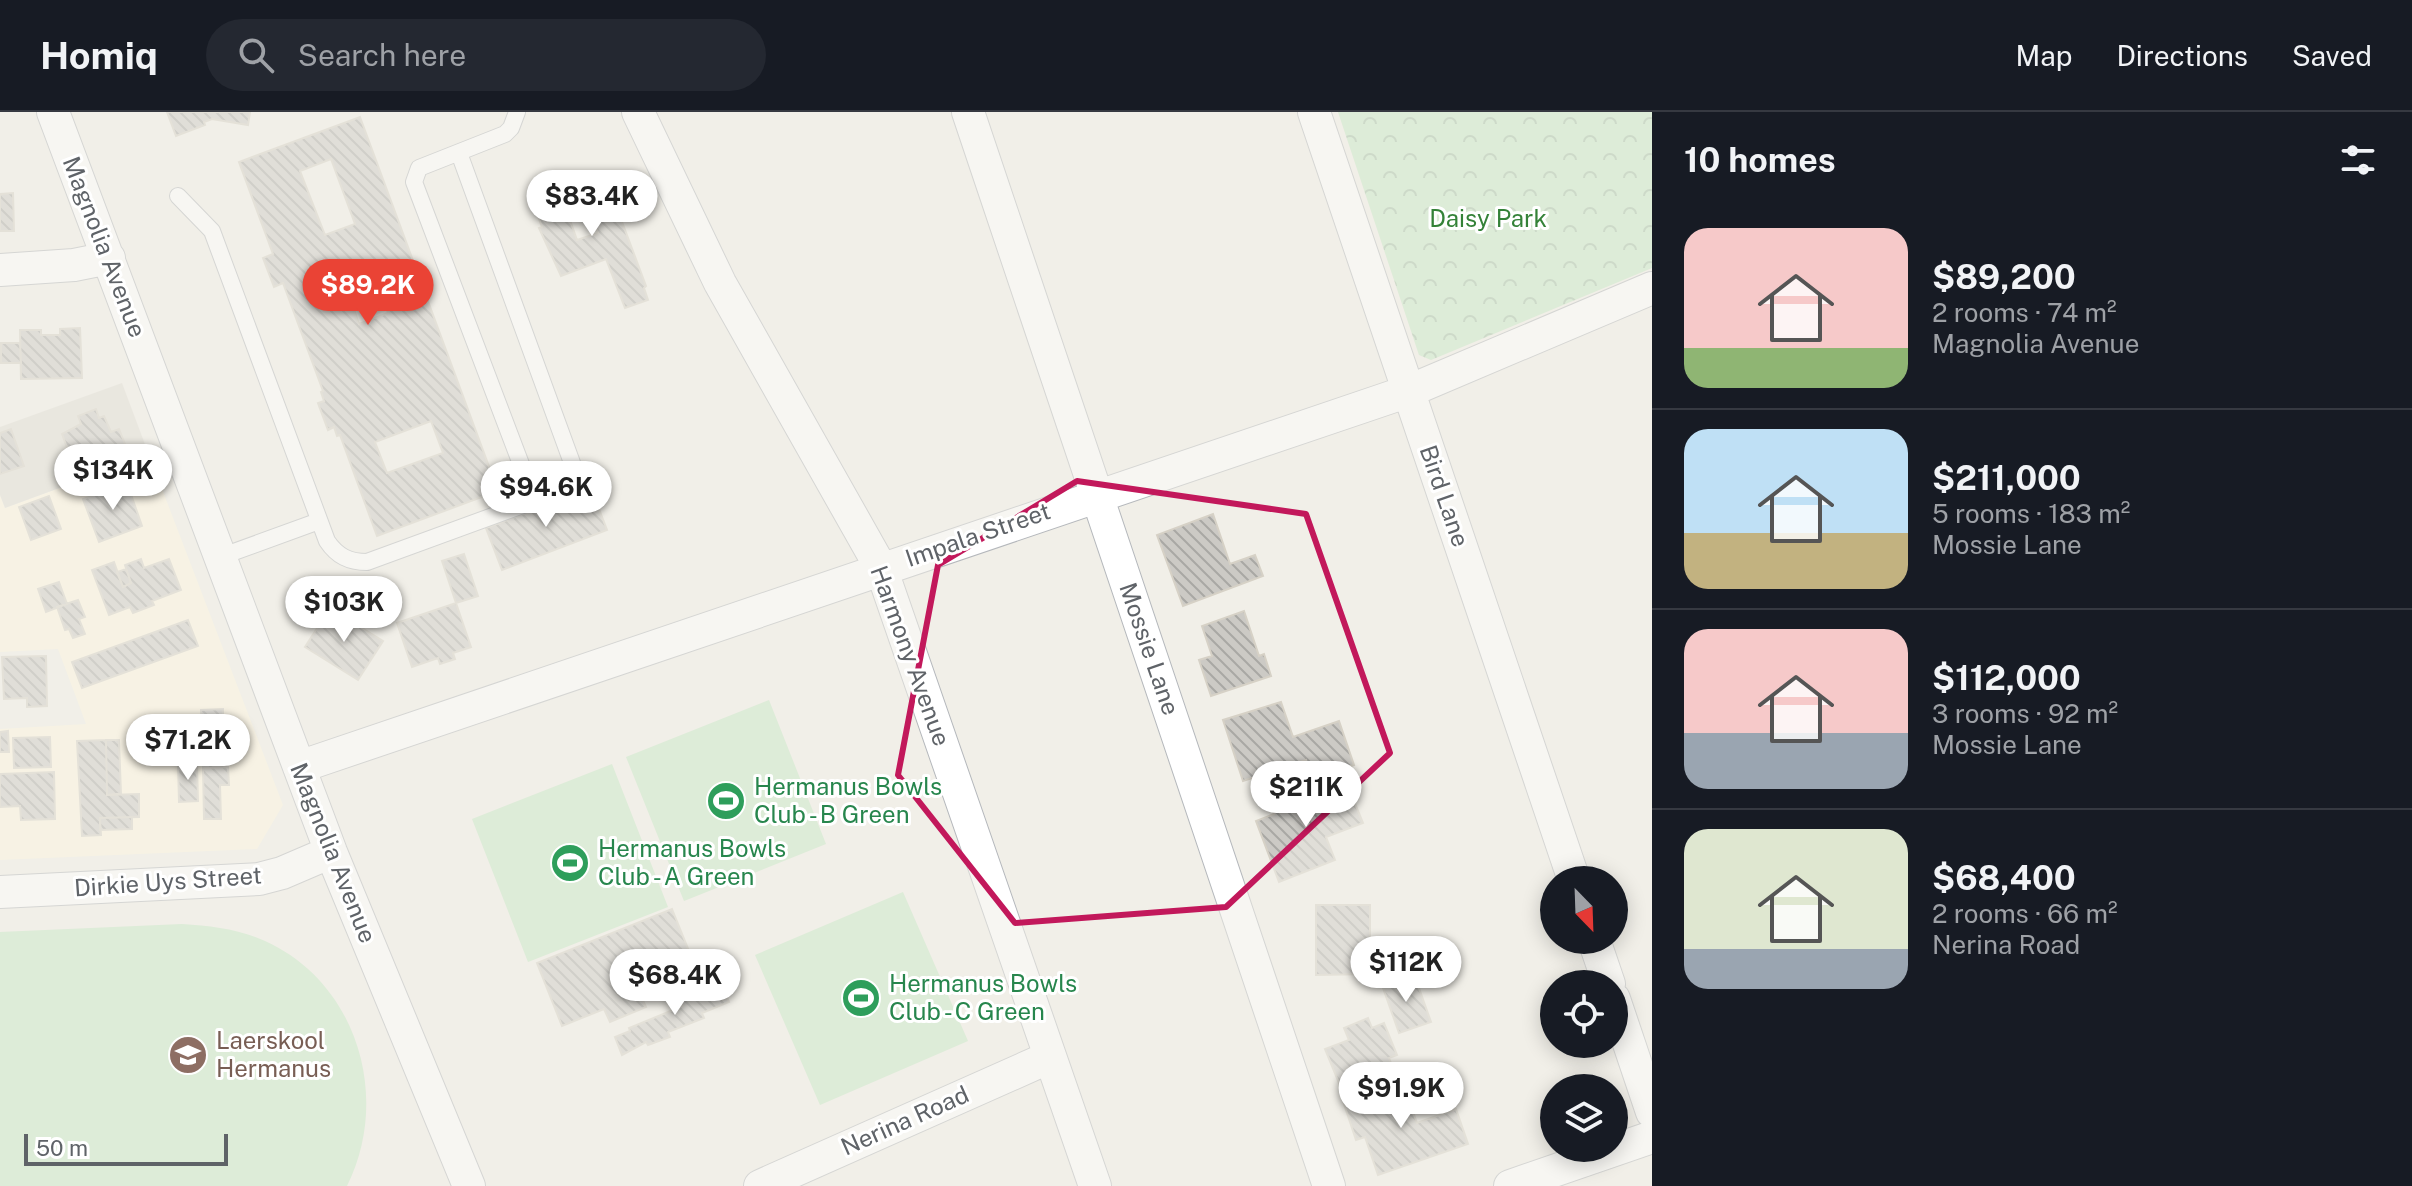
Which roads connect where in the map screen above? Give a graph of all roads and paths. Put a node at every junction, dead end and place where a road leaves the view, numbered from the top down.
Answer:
1 (53, 112) edge
2 (517, 112) edge
3 (638, 112) edge
4 (968, 112) edge
5 (1314, 112) edge
6 (459, 153) junction
7 (178, 196) dead end
8 (109, 258) junction
9 (0, 270) edge
10 (1652, 288) edge
11 (1409, 391) junction
12 (1097, 495) junction
13 (535, 501) junction
14 (319, 521) junction
15 (220, 557) junction
16 (881, 568) junction
17 (299, 767) junction
18 (331, 852) junction
19 (1569, 866) edge
20 (0, 892) edge
21 (1628, 1041) edge
22 (1050, 1057) junction
23 (1652, 1112) edge
24 (1652, 1137) edge
25 (469, 1186) edge
26 (760, 1186) edge
27 (1095, 1186) edge
28 (1329, 1186) edge
29 (1510, 1186) edge

1 - 8 street, Magnolia Avenue
2 - 6 lane
3 - 16 street, Harmony Avenue
4 - 12 street, Mossie Lane
5 - 11 street, Bird Lane
6 - 13 lane
6 - 13 lane
7 - 14 lane
8 - 9 street
8 - 15 street, Magnolia Avenue
10 - 11 street, Impala Street
11 - 12 street, Impala Street
11 - 19 street, Bird Lane
12 - 16 street, Impala Street
12 - 28 street, Mossie Lane
13 - 14 lane
14 - 15 lane
15 - 17 street, Magnolia Avenue
16 - 17 street, Impala Street
16 - 22 street, Harmony Avenue
17 - 18 street, Magnolia Avenue
18 - 20 street, Dirkie Uys Street
18 - 25 street, Magnolia Avenue
21 - 23 street
22 - 26 street, Nerina Road
22 - 27 street, Harmony Avenue
24 - 29 street

